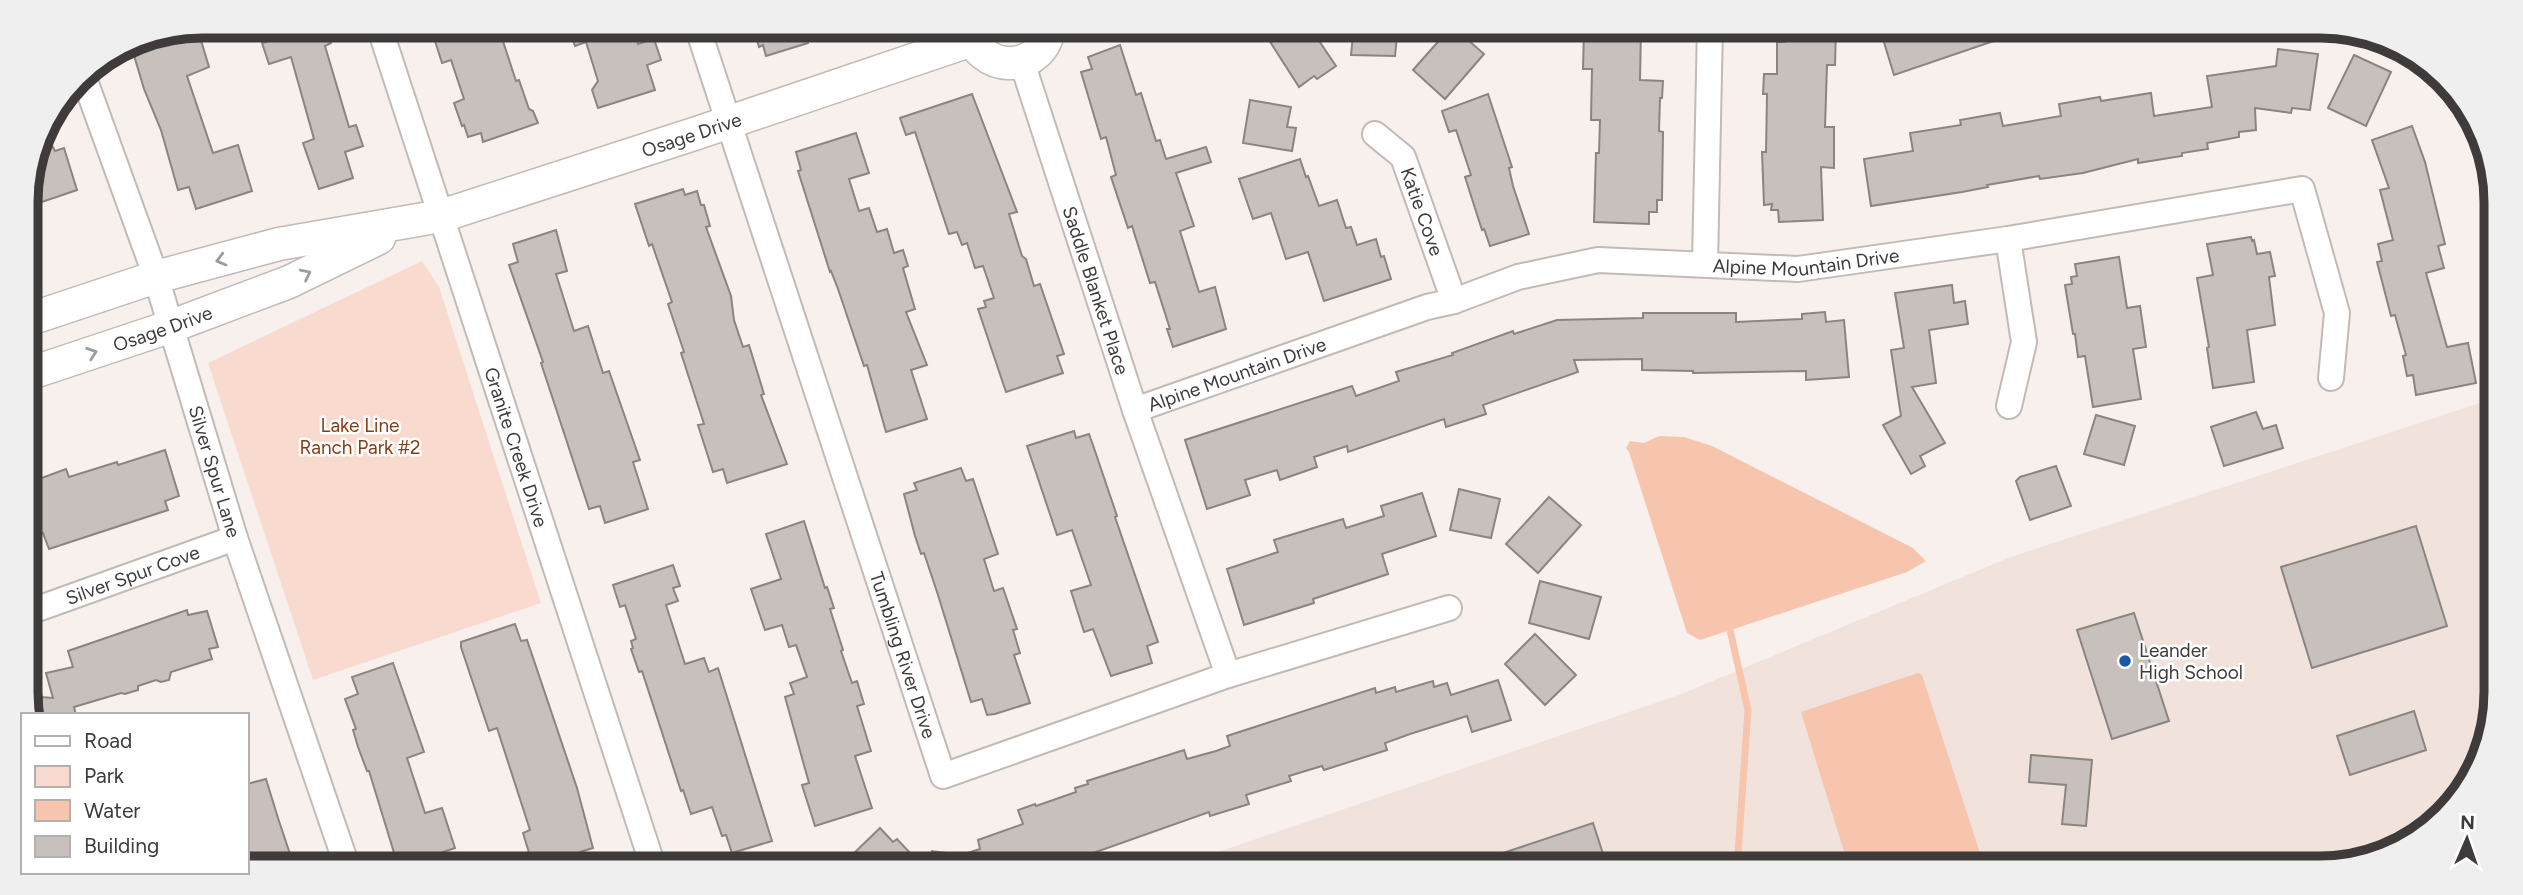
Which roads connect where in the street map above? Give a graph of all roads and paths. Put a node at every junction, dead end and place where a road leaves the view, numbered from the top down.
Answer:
1 (383, 38) edge
2 (701, 38) edge
3 (957, 38) edge
4 (973, 38) edge
5 (1046, 38) edge
6 (1710, 38) edge
7 (1022, 62) junction
8 (86, 87) edge
9 (729, 122) junction
10 (1375, 134) dead end
11 (441, 216) junction
12 (408, 224) junction
13 (2008, 239) junction
14 (1705, 264) junction
15 (156, 277) junction
16 (1454, 301) junction
17 (39, 316) edge
18 (172, 326) junction
19 (39, 370) edge
20 (2331, 379) dead end
21 (2009, 406) dead end
22 (1135, 410) junction
23 (235, 538) junction
24 (1449, 608) dead end
25 (38, 609) edge
26 (1228, 675) junction
27 (344, 856) edge
28 (650, 856) edge

1 - 11 street, Granite Creek Drive
2 - 9 street, Tumbling River Drive
3 - 9 street, Osage Drive
4 - 7 street
5 - 7 street
6 - 14 street
7 - 22 street, Saddle Blanket Place
8 - 15 street, Silver Spur Lane
9 - 11 street, Osage Drive
9 - 26 street, Tumbling River Drive
10 - 16 street, Katie Cove
11 - 12 street, Osage Drive
11 - 28 street, Granite Creek Drive
12 -> 15 street, Osage Drive
18 -> 12 street, Osage Drive
13 - 14 street, Alpine Mountain Drive
13 - 20 street, Alpine Mountain Drive
13 - 21 street
14 - 16 street, Alpine Mountain Drive
15 - 17 street, Osage Drive
15 - 18 street, Silver Spur Lane
16 - 22 street, Alpine Mountain Drive
19 -> 18 street, Osage Drive
18 - 23 street, Silver Spur Lane
22 - 26 street, Saddle Blanket Place
23 - 25 street, Silver Spur Cove
23 - 27 street, Silver Spur Lane
24 - 26 street, Tumbling River Drive

